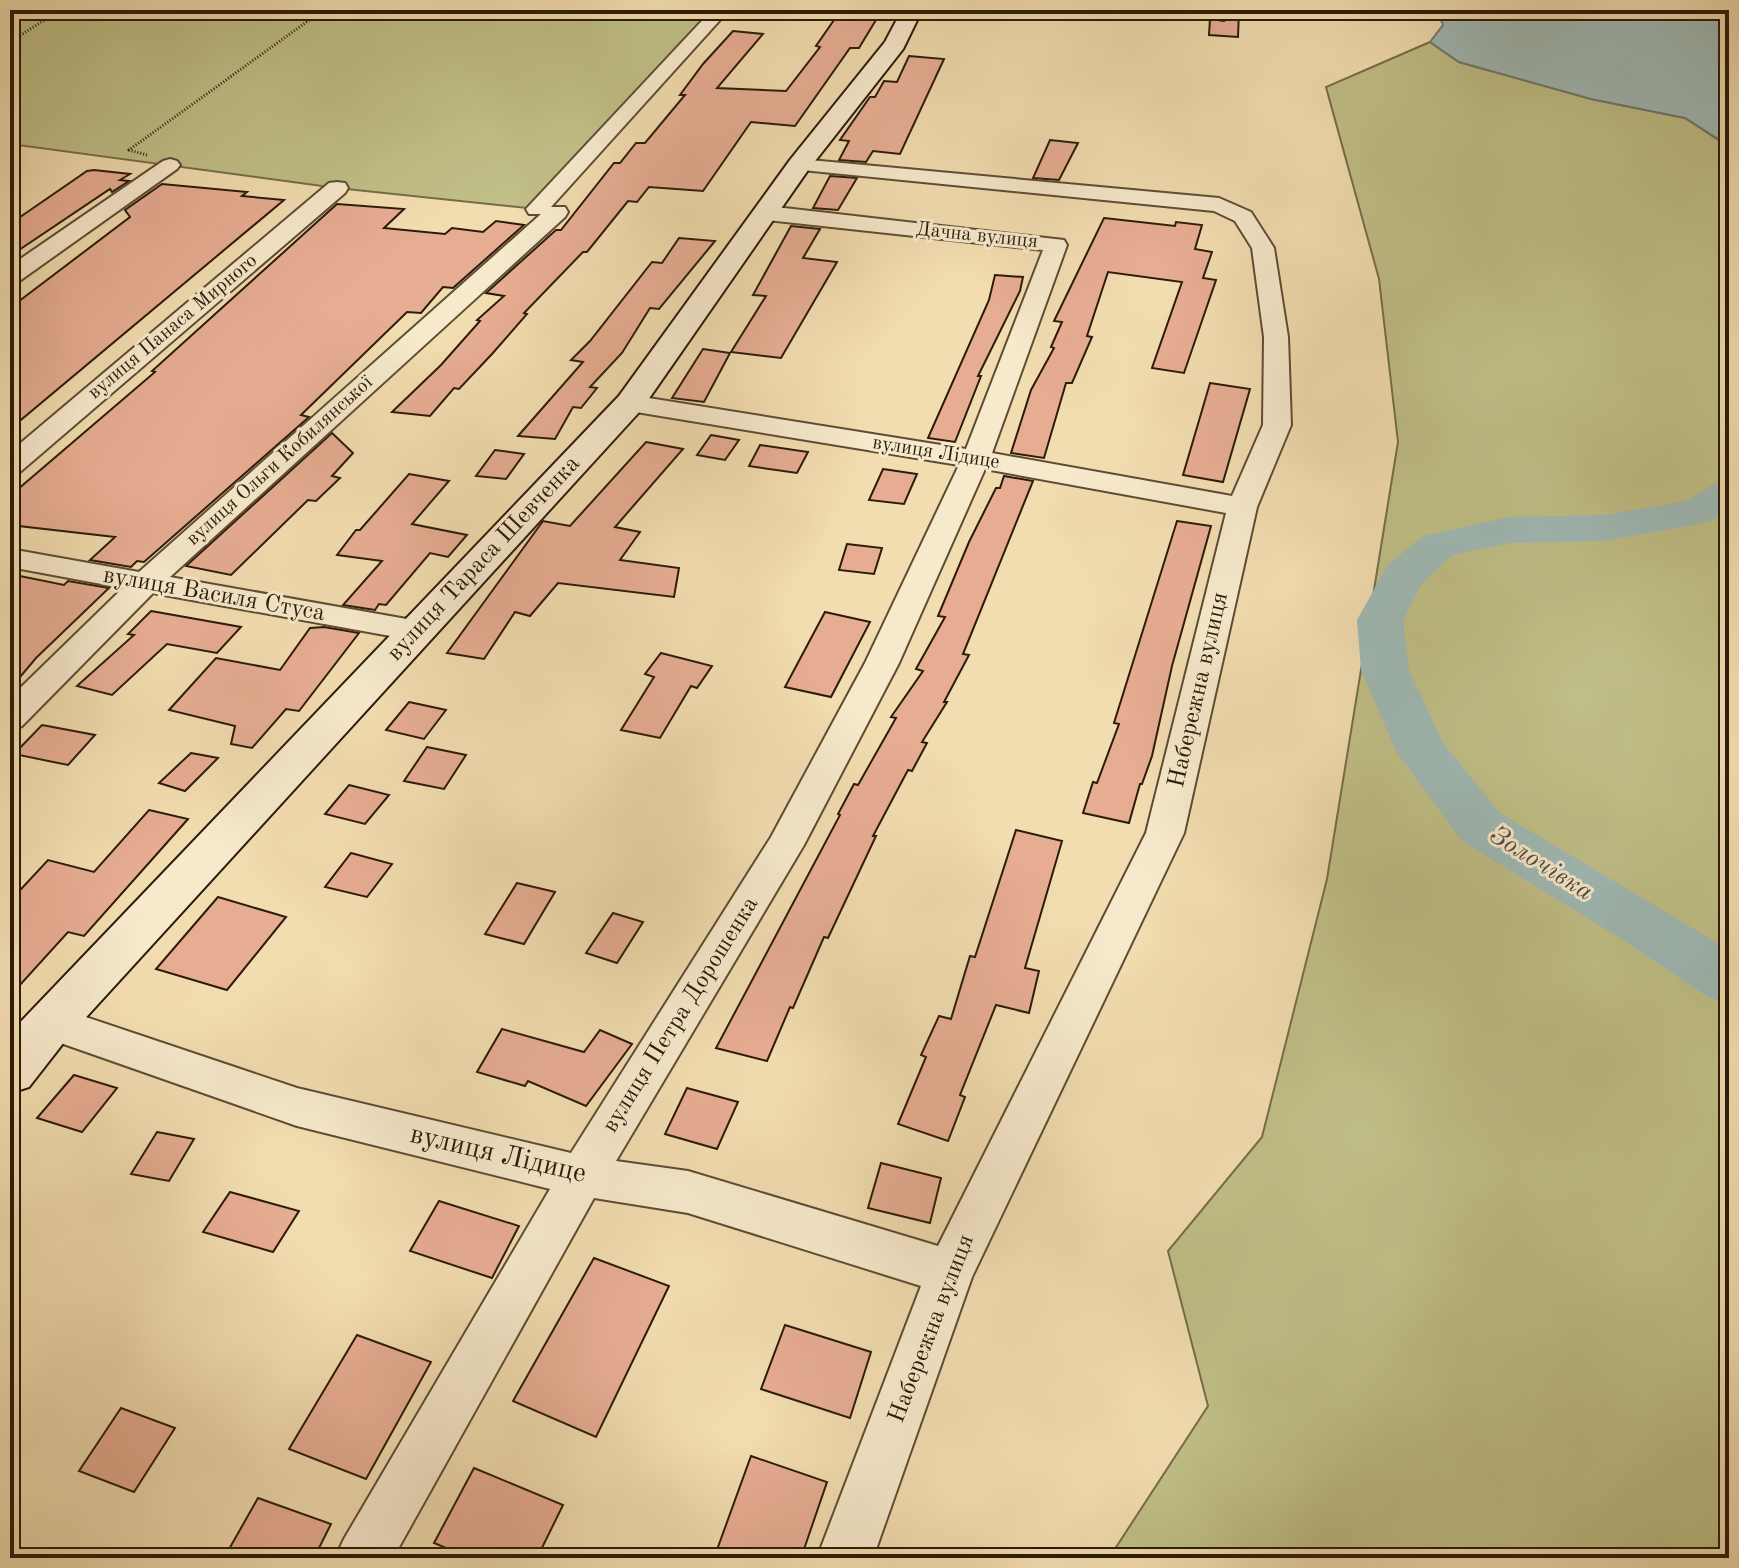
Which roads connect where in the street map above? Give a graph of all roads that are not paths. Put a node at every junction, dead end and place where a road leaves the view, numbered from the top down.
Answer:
1 (721, 10) edge
2 (912, 10) edge
3 (1181, 10) edge
4 (1225, 15) dead end
5 (170, 165) road end
6 (799, 165) junction
7 (337, 188) dead end
8 (767, 213) junction
9 (10, 277) edge
10 (630, 403) junction
11 (976, 459) junction
12 (10, 466) edge
13 (1242, 507) junction
14 (10, 558) edge
15 (144, 584) junction
16 (418, 631) junction
17 (10, 718) edge
18 (50, 1022) junction
19 (10, 1071) edge
20 (582, 1176) junction
21 (950, 1272) junction
22 (363, 1558) edge
23 (845, 1558) edge

1 - 15 street, вулиця Ольги Кобилянської
2 - 6 main road, вулиця Тараса Шевченка
3 - 4 lane
5 - 9 street
6 - 8 main road, вулиця Тараса Шевченка
6 - 13 street, Набережна вулиця
7 - 12 street, вулиця Панаса Мирного
8 - 10 main road, вулиця Тараса Шевченка
8 - 11 street, Дачна вулиця
10 - 11 street, вулиця Лідице
10 - 16 main road, вулиця Тараса Шевченка
11 - 13 street, вулиця Лідице
11 - 20 street, вулиця Петра Дорошенка
13 - 21 street, Набережна вулиця
14 - 15 street, вулиця Василя Стуса
15 - 16 street, вулиця Василя Стуса
15 - 17 street, вулиця Ольги Кобилянської
16 - 18 main road, вулиця Тараса Шевченка
18 - 19 main road, вулиця Тараса Шевченка
18 - 20 street, вулиця Лідице
20 - 21 street, вулиця Лідице
20 - 22 street, вулиця Петра Дорошенка
21 - 23 street, Набережна вулиця

